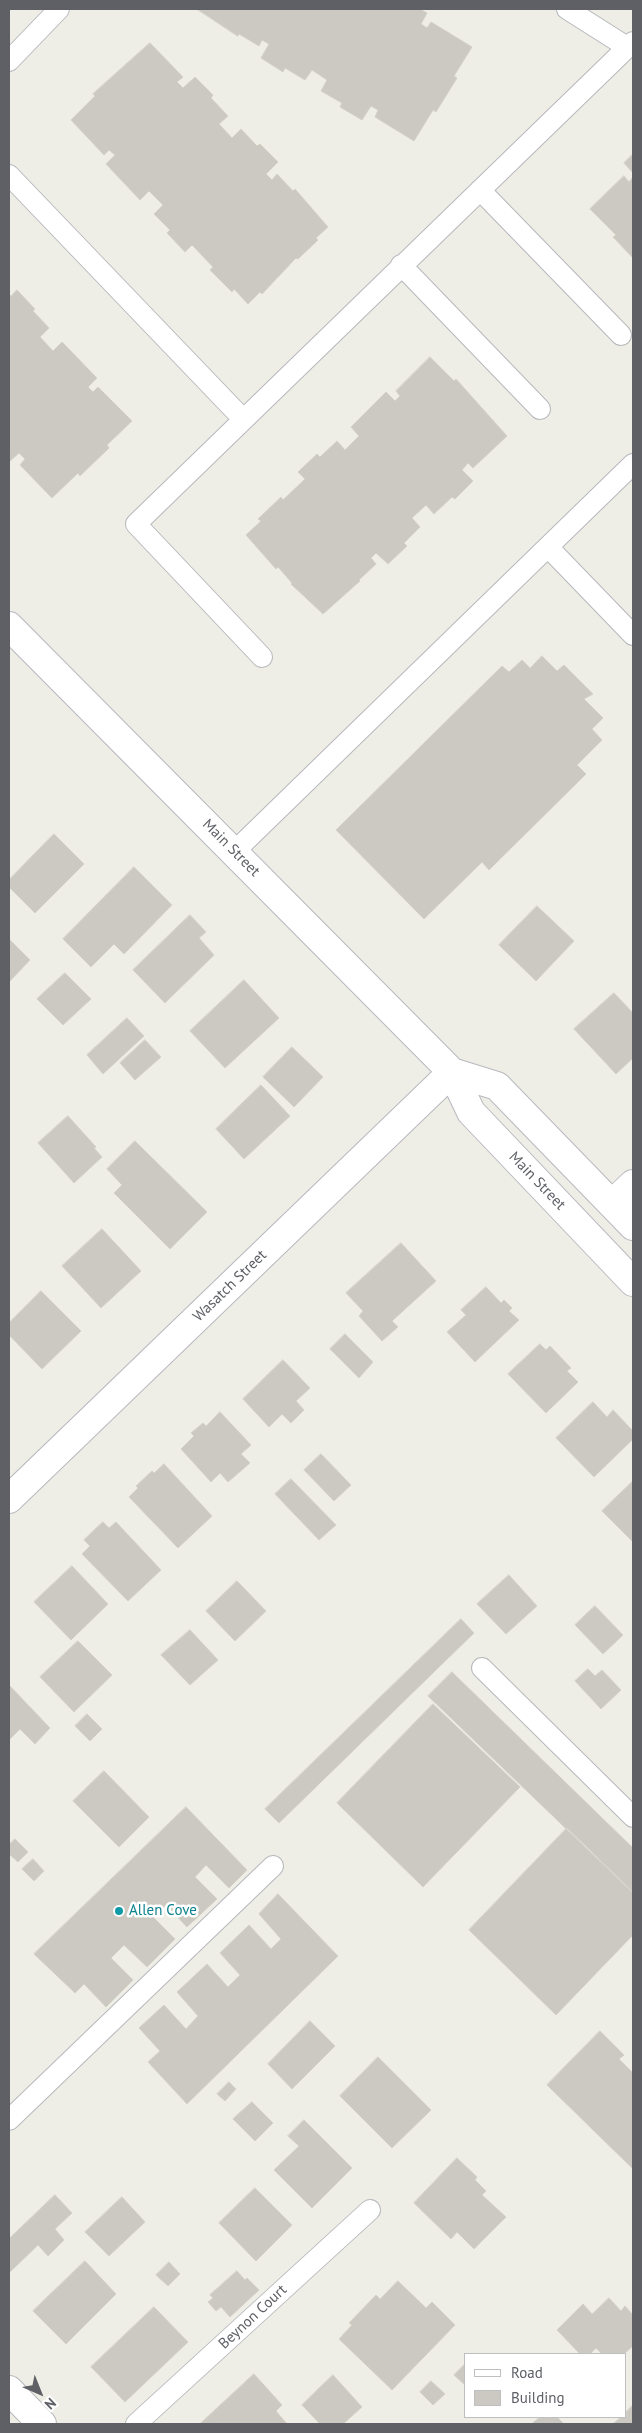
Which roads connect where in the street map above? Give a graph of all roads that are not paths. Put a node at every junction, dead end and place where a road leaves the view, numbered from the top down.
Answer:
1 (59, 9) edge
2 (567, 9) edge
3 (630, 45) edge
4 (9, 61) edge
5 (9, 175) edge
6 (480, 190) junction
7 (401, 266) junction
8 (621, 335) dead end
9 (540, 409) dead end
10 (243, 419) junction
11 (633, 464) edge
12 (548, 547) junction
13 (9, 626) edge
14 (633, 635) edge
15 (262, 657) dead end
16 (235, 851) junction
17 (452, 1072) junction
18 (633, 1184) edge
19 (612, 1204) junction
20 (633, 1226) edge
21 (633, 1282) edge
22 (9, 1499) edge
23 (482, 1668) dead end
24 (633, 1816) edge
25 (273, 1866) dead end
26 (9, 2120) edge
27 (370, 2210) dead end
28 (12, 2398) edge
29 (42, 2424) edge
30 (136, 2424) edge

1 - 4 lane
2 - 3 lane
3 - 6 lane
5 - 10 lane
6 - 7 lane
6 - 8 lane
7 - 9 lane
7 - 10 lane
10 - 15 lane
11 - 12 lane
12 - 14 lane
12 - 16 lane
13 - 16 street, Main Street
16 - 17 street, Main Street
17 - 19 street, Main Street
17 - 21 street, Main Street
17 - 22 street, Wasatch Street
18 - 19 street
19 - 20 street, Main Street
23 - 24 lane
25 - 26 lane
27 - 30 lane, Beynon Court
28 - 29 street

